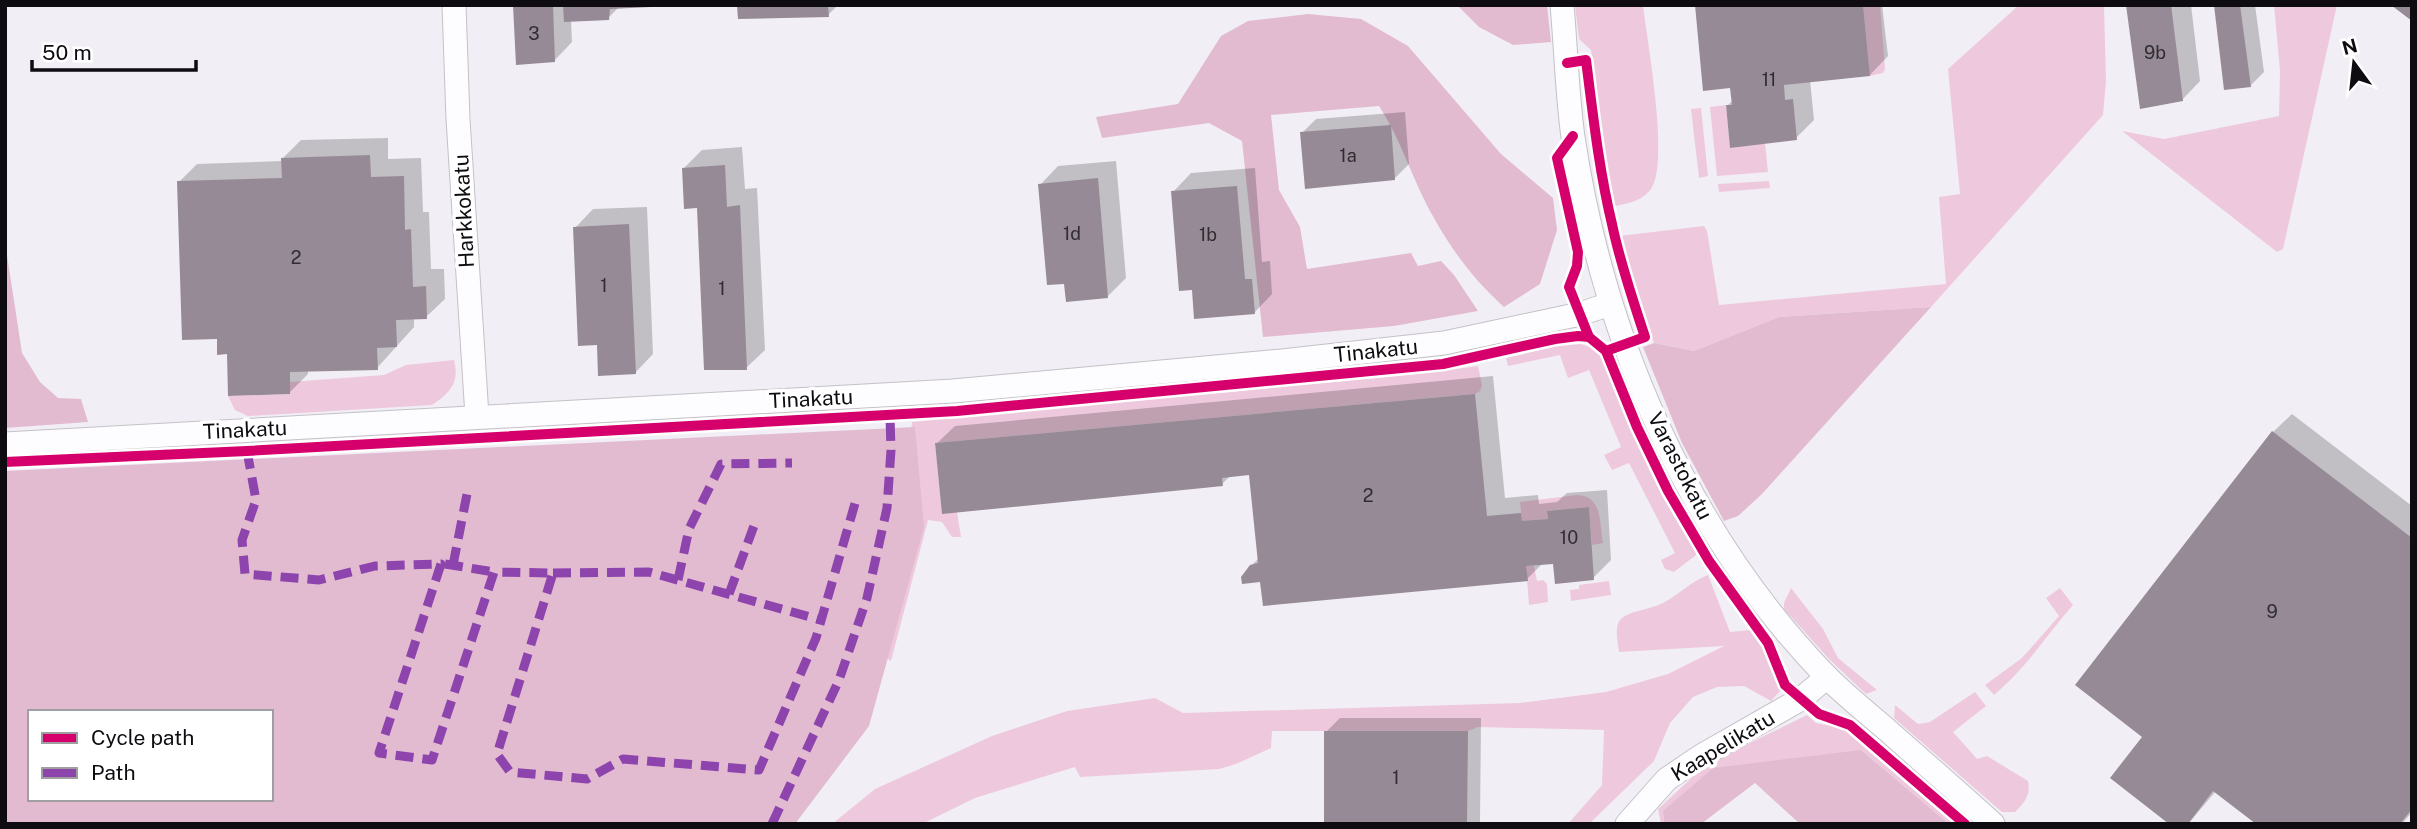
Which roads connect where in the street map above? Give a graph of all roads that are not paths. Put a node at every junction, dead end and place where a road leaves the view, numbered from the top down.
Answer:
1 (454, 5) edge
2 (1562, 5) edge
3 (1610, 304) junction
4 (477, 416) junction
5 (5, 444) edge
6 (1827, 677) junction
7 (1626, 824) edge
8 (1993, 824) edge

1 - 4 street, Harkkokatu
2 - 3 street, Varastokatu
3 - 4 street, Tinakatu
3 - 6 street, Varastokatu
4 - 5 street, Tinakatu
6 - 7 street, Kaapelikatu
6 - 8 street, Varastokatu

